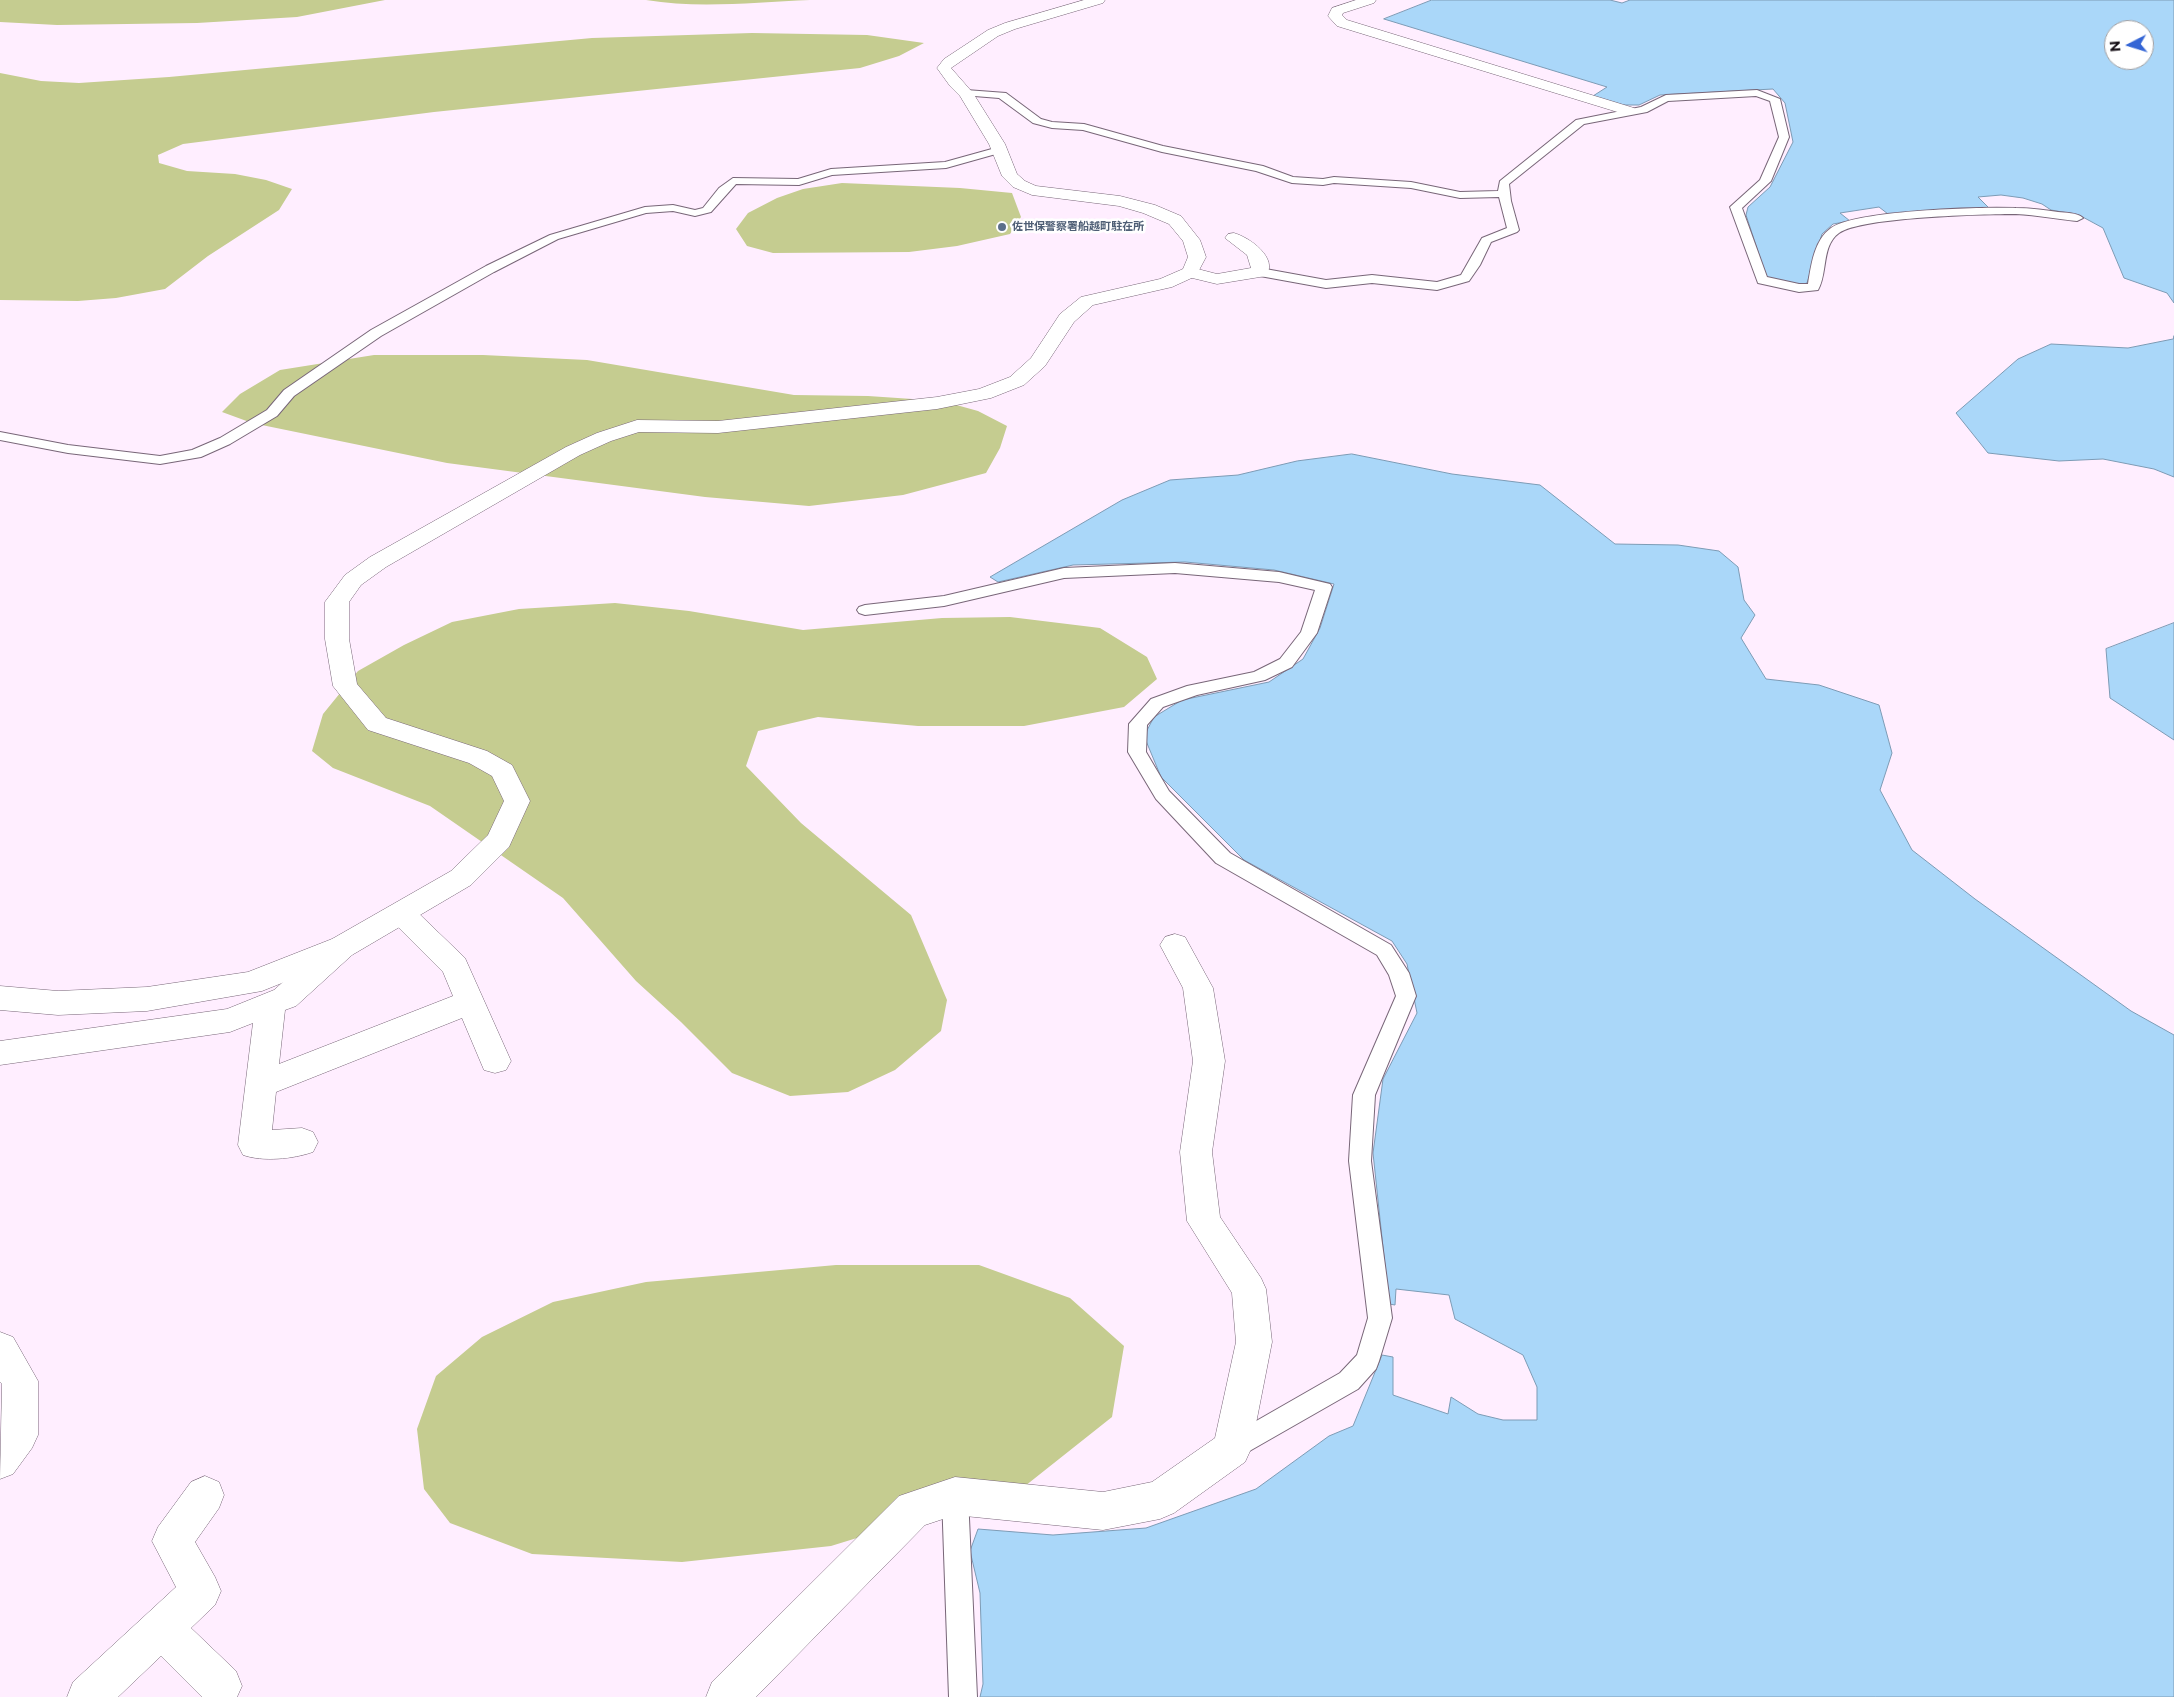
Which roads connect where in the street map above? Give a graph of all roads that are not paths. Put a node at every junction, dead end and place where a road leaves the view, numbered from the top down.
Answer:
1 (1098, 0) edge
2 (1369, 0) edge
3 (966, 93) junction
4 (1629, 111) junction
5 (999, 150) junction
6 (1502, 194) junction
7 (2077, 218) dead end
8 (1234, 238) dead end
9 (1190, 272) junction
10 (1260, 272) junction
11 (0, 436) edge
12 (865, 610) dead end
13 (401, 913) junction
14 (1175, 945) dead end
15 (342, 948) junction
16 (0, 998) edge
17 (470, 1002) junction
18 (271, 1004) junction
19 (0, 1052) edge
20 (495, 1061) dead end
21 (261, 1085) junction
22 (302, 1142) dead end
23 (0, 1349) edge
24 (1232, 1449) junction
25 (0, 1461) edge
26 (205, 1495) dead end
27 (955, 1496) junction
28 (161, 1628) junction
29 (221, 1686) dead end
30 (88, 1697) edge
31 (727, 1697) edge
32 (963, 1697) edge

1 - 3 street
2 - 4 street
3 - 5 street
3 - 6 lane
4 - 6 lane
4 - 7 lane
5 - 9 street
5 - 11 lane
6 - 10 lane
8 - 10 street
9 - 10 street
9 - 13 street
12 - 24 lane
13 - 15 street
13 - 17 street
14 - 24 street
15 - 16 street
15 - 18 street
17 - 20 street
17 - 21 street
18 - 19 street
18 - 21 street
21 - 22 street
23 - 25 street
24 - 27 street
26 - 28 street
27 - 31 street
27 - 32 lane
28 - 29 street
28 - 30 street

